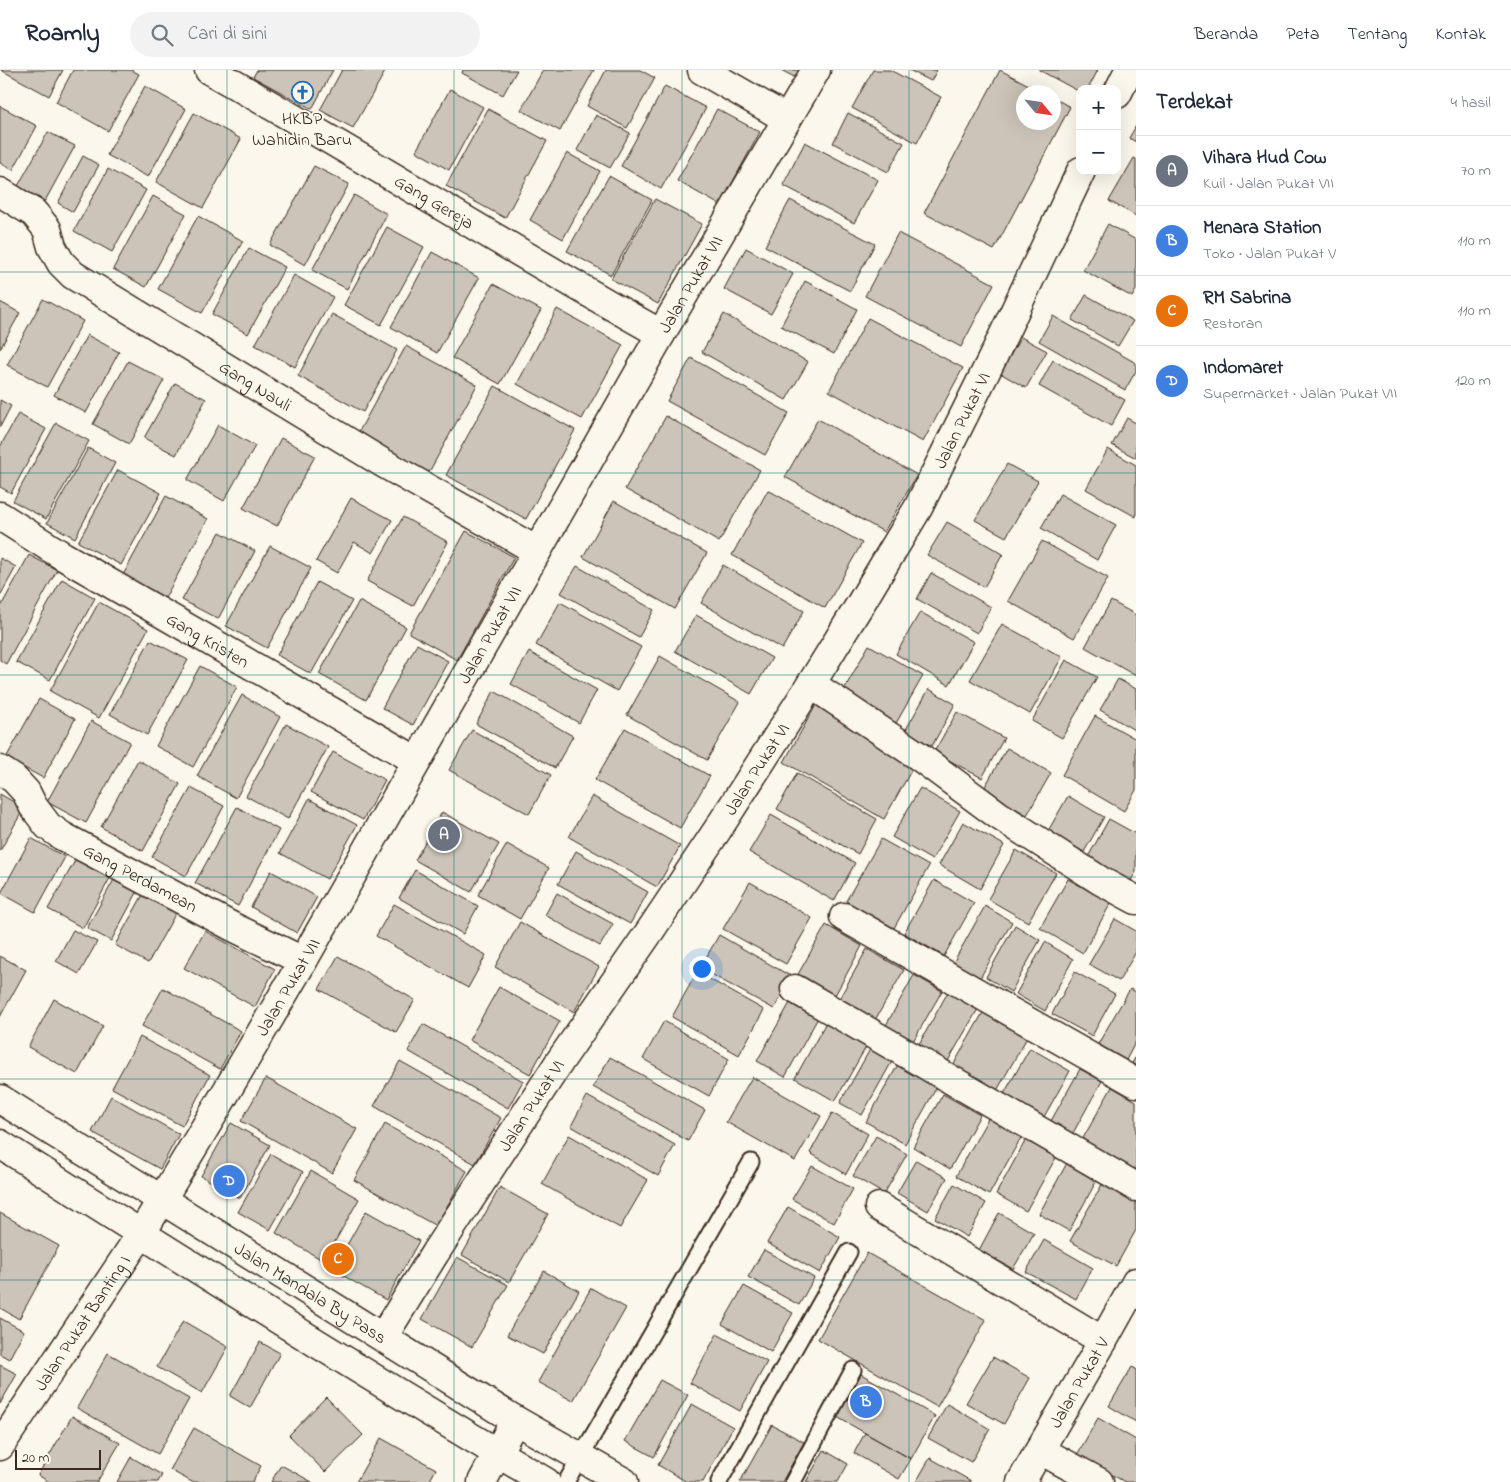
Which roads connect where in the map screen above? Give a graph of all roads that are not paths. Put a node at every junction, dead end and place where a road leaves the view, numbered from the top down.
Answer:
1 (209, 70) edge
2 (702, 70) edge
3 (816, 70) edge
4 (1129, 70) edge
5 (1121, 86) edge
6 (787, 119) junction
7 (1079, 175) edge
8 (0, 192) edge
9 (661, 334) junction
10 (0, 516) edge
11 (537, 551) junction
12 (812, 684) junction
13 (417, 761) junction
14 (0, 770) edge
15 (1136, 900) edge
16 (844, 917) dead end
17 (303, 961) junction
18 (795, 990) dead end
19 (1136, 1083) edge
20 (0, 1099) edge
21 (0, 1144) edge
22 (751, 1162) dead end
23 (1136, 1187) edge
24 (162, 1200) junction
25 (880, 1207) dead end
26 (141, 1234) junction
27 (849, 1252) dead end
28 (1136, 1282) edge
29 (383, 1337) junction
30 (1103, 1340) junction
31 (853, 1370) dead end
32 (516, 1420) junction
33 (0, 1446) edge
34 (1040, 1450) junction
35 (497, 1453) junction
36 (581, 1457) junction
37 (482, 1482) edge
38 (546, 1482) edge
39 (566, 1482) edge
40 (624, 1482) edge
41 (719, 1482) edge
42 (793, 1482) edge
43 (1020, 1482) edge
44 (1099, 1482) edge

1 - 9 street, Gang Gereja
2 - 6 street
3 - 6 street, Jalan Pukat VII
4 - 5 street
6 - 9 street, Jalan Pukat VII
7 - 12 street, Jalan Pukat VI
8 - 11 street, Gang Nauli
9 - 11 street, Jalan Pukat VII
10 - 13 street, Gang Kristen
11 - 13 street, Jalan Pukat VII
12 - 15 street
12 - 29 street, Jalan Pukat VI
13 - 17 street, Jalan Pukat VII
14 - 17 street, Gang Perdamean
16 - 19 street
17 - 24 street, Jalan Pukat VII
18 - 23 street
20 - 24 street, Jalan Mandala By Pass
21 - 26 street
22 - 36 lane
24 - 26 street, Jalan Pukat Banting I
24 - 29 street, Jalan Mandala By Pass
25 - 30 street
26 - 33 street, Jalan Pukat Banting I
26 - 35 street
27 - 41 lane
28 - 30 street, Jalan Pukat V
29 - 32 street, Jalan Mandala By Pass
30 - 34 street, Jalan Pukat V
31 - 42 lane
32 - 35 street
32 - 36 street, Jalan Mandala By Pass
34 - 43 street, Jalan Pukat V
34 - 44 street
35 - 37 street
35 - 38 street
36 - 39 lane
36 - 40 street, Jalan Mandala By Pass

